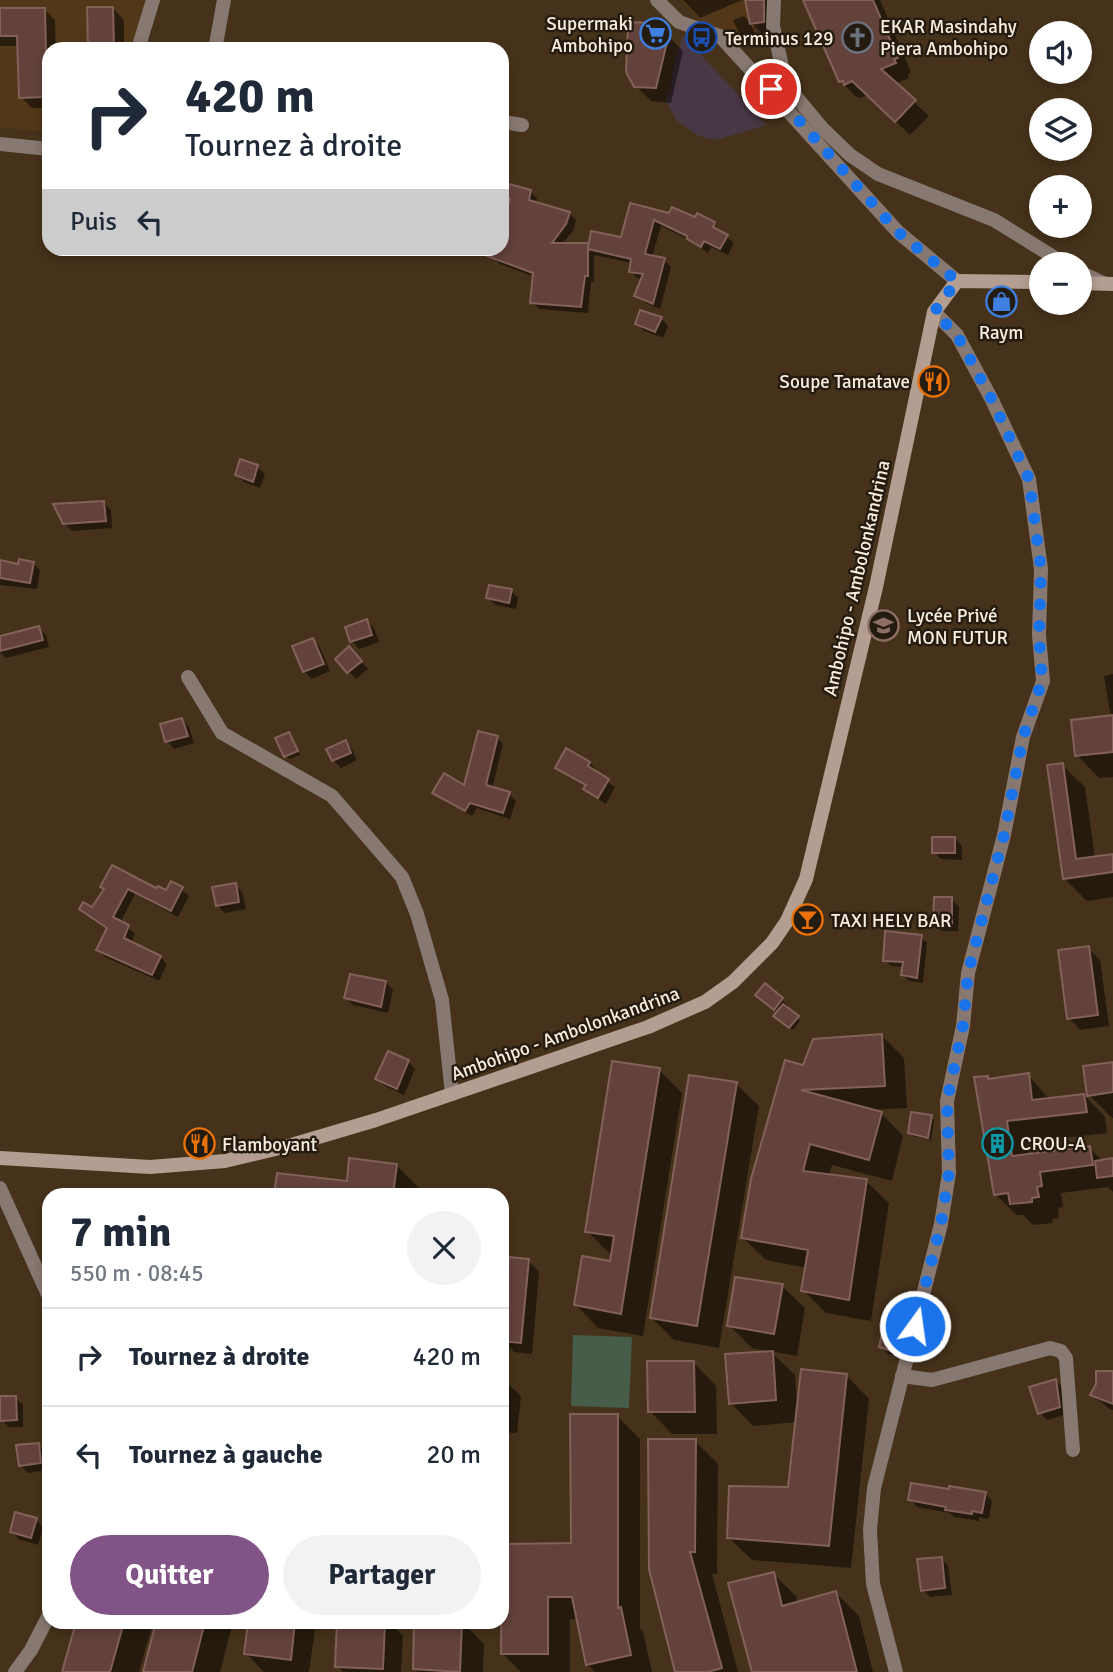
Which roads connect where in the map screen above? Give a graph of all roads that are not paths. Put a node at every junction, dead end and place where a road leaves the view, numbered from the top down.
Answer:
1 (153, 0) edge
2 (224, 0) edge
3 (657, 0) edge
4 (774, 0) edge
5 (140, 42) edge
6 (218, 42) edge
7 (509, 123) edge
8 (522, 125) dead end
9 (0, 144) edge
10 (42, 148) edge
11 (1046, 252) edge
12 (957, 281) junction
13 (1029, 282) edge
14 (934, 312) junction
15 (188, 677) dead end
16 (452, 1094) junction
17 (0, 1158) edge
18 (0, 1188) edge
19 (42, 1281) edge
20 (902, 1376) junction
21 (1073, 1450) dead end
22 (42, 1629) edge
23 (15, 1672) edge
24 (896, 1672) edge

1 - 5 street
2 - 6 street
3 - 12 street
4 - 11 street
7 - 8 street
9 - 10 street
12 - 13 street
12 - 14 street, Ambohipo - Ambolonkandrina
14 - 16 street, Ambohipo - Ambolonkandrina
14 - 20 street
15 - 16 street
16 - 17 street, Ambohipo - Ambolonkandrina
18 - 19 street
20 - 21 street
20 - 24 street
22 - 23 street

